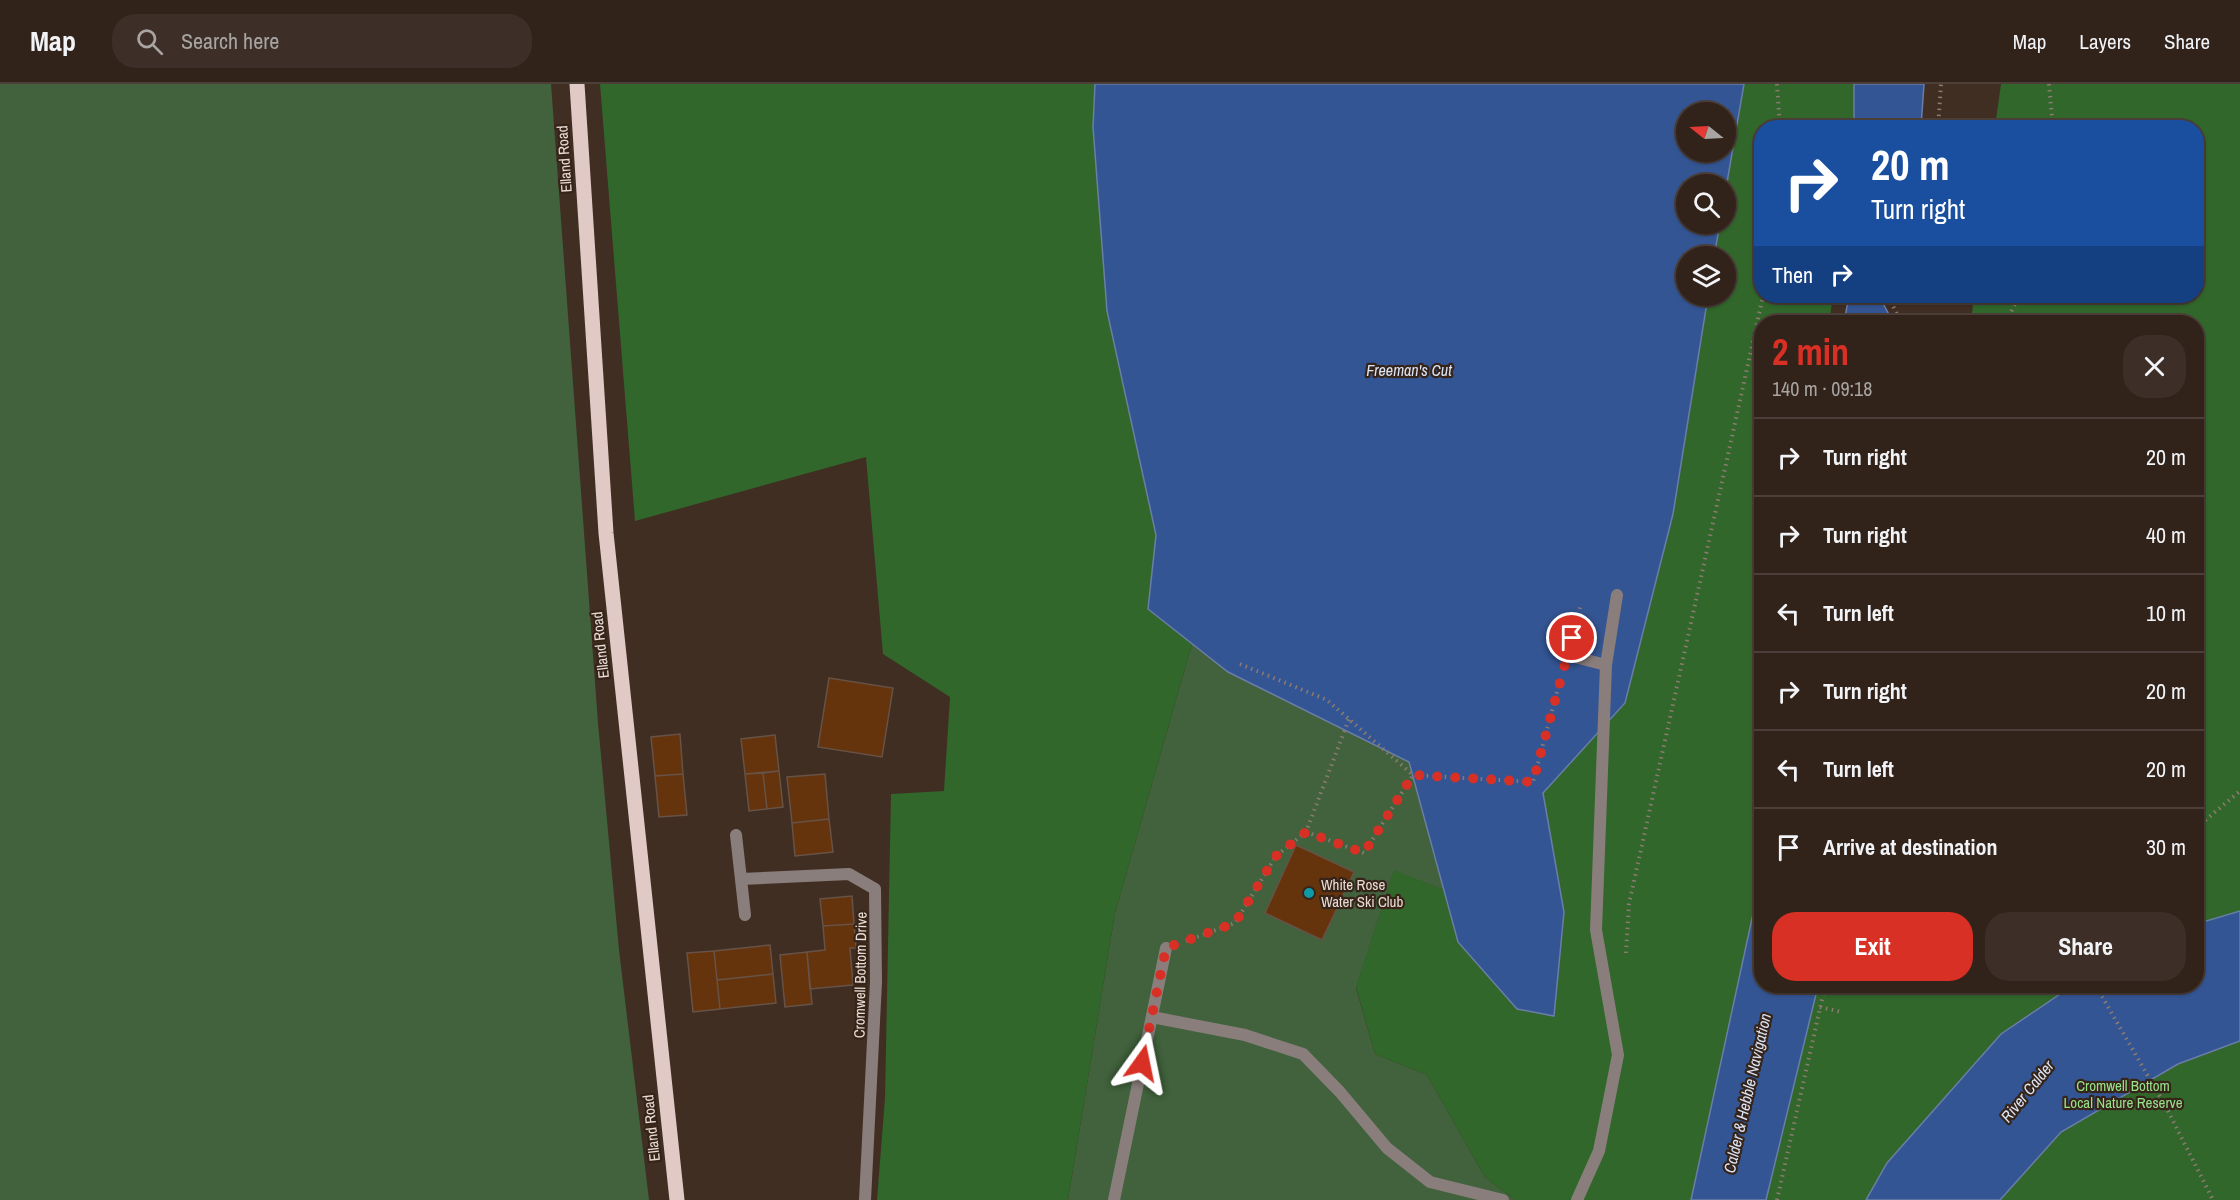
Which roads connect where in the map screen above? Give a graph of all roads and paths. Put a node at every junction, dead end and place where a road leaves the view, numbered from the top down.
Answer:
1 (577, 84) edge
2 (1777, 84) edge
3 (1941, 84) edge
4 (2049, 84) edge
5 (1779, 120) edge
6 (1939, 120) edge
7 (2052, 120) edge
8 (1754, 337) edge
9 (1617, 595) dead end
10 (1581, 604) dead end
11 (1567, 655) junction
12 (1240, 664) dead end
13 (1606, 665) junction
14 (1349, 719) junction
15 (1413, 775) junction
16 (2240, 791) edge
17 (2204, 821) edge
18 (1306, 832) junction
19 (736, 835) dead end
20 (741, 879) junction
21 (745, 915) dead end
22 (1166, 948) joint
23 (1625, 962) dead end
24 (1823, 993) edge
25 (2100, 993) edge
26 (1820, 1007) junction
27 (1841, 1012) dead end
28 (1152, 1017) junction
29 (677, 1200) edge
30 (865, 1200) edge
31 (1114, 1200) edge
32 (1503, 1200) edge
33 (1577, 1200) edge
34 (1777, 1200) edge
35 (2213, 1200) edge

1 - 29 main road, Elland Road
2 - 5 path
3 - 6 path
4 - 7 path
8 - 23 path
9 - 13 street
10 - 11 path
11 - 13 street
11 - 15 path
12 - 14 path
13 - 33 street
14 - 15 path
14 - 18 path
15 - 18 path
16 - 17 path
18 - 22 path
19 - 20 street
20 - 21 street
20 - 30 street, Cromwell Bottom Drive
22 - 28 street
24 - 26 path
25 - 35 path
26 - 27 path
26 - 34 path
28 - 31 street
28 - 32 street

